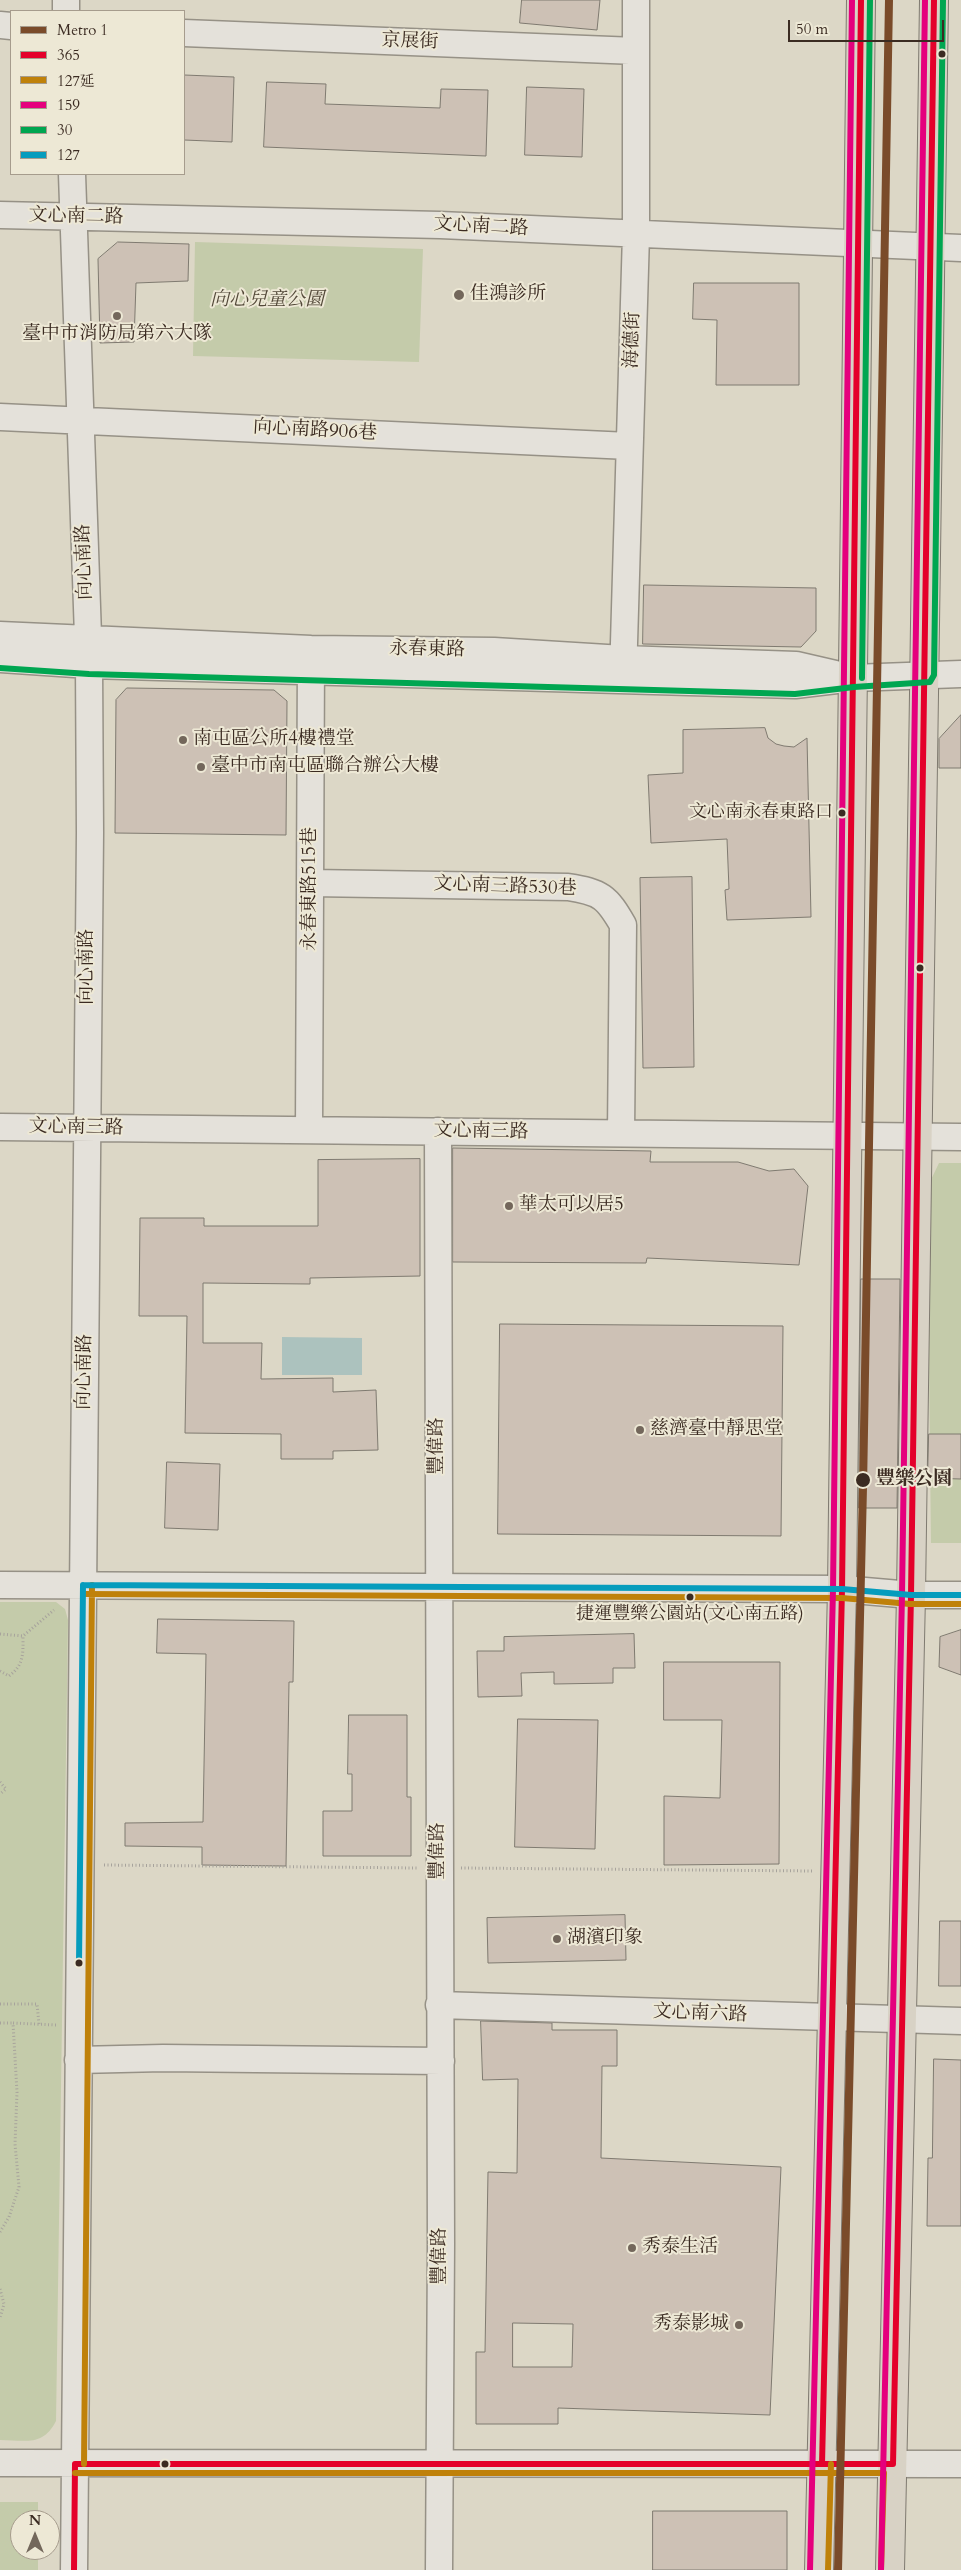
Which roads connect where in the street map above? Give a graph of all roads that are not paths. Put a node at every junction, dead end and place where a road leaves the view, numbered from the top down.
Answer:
1 (636, 0) edge
2 (861, 0) edge
3 (934, 0) edge
4 (185, 34) edge
5 (636, 51) junction
6 (72, 175) edge
7 (0, 215) edge
8 (73, 217) junction
9 (636, 234) junction
10 (858, 244) junction
11 (931, 247) junction
12 (961, 248) edge
13 (0, 417) edge
14 (80, 420) junction
15 (629, 446) junction
16 (0, 636) edge
17 (88, 639) junction
18 (0, 659) edge
19 (312, 660) junction
20 (89, 665) junction
21 (623, 670) junction
22 (961, 674) edge
23 (924, 675) junction
24 (853, 678) junction
25 (311, 883) junction
26 (0, 1127) edge
27 (87, 1128) junction
28 (309, 1130) junction
29 (438, 1131) junction
30 (621, 1133) junction
31 (848, 1136) junction
32 (918, 1136) junction
33 (961, 1137) edge
34 (0, 1585) edge
35 (83, 1585) junction
36 (439, 1587) junction
37 (842, 1589) junction
38 (911, 1595) junction
39 (961, 1595) edge
40 (439, 2005) junction
41 (832, 2018) junction
42 (903, 2020) junction
43 (961, 2021) edge
44 (78, 2060) junction
45 (441, 2061) junction
46 (440, 2462) junction
47 (0, 2463) edge
48 (75, 2464) junction
49 (822, 2464) junction
50 (893, 2464) junction
51 (961, 2464) edge
52 (74, 2570) edge
53 (439, 2570) edge
54 (819, 2570) edge
55 (890, 2570) edge

1 - 5 street, 海德街
2 - 10 main road
3 - 11 main road
4 - 5 street, 京展街
5 - 9 street, 海德街
6 - 8 street, 向心南路
7 - 8 street, 文心南二路
8 - 9 street, 文心南二路
8 - 14 street, 向心南路
9 - 10 street, 文心南二路
9 - 15 street, 海德街
10 - 11 street, 文心南二路
10 - 24 main road
11 - 12 street, 文心南二路
11 - 23 main road
13 - 14 street, 向心南路906巷
14 - 15 street, 向心南路906巷
14 - 17 street, 向心南路
15 - 21 street, 海德街
16 - 17 street, 永春東路
17 - 19 street, 永春東路
17 - 20 street, 向心南路
18 - 20 street, 永春東路
19 - 20 street, 永春東路
19 - 21 street, 永春東路
19 - 25 street, 永春東路515巷
20 - 27 street, 向心南路
21 - 24 street, 永春東路
22 - 23 street, 永春東路
23 - 24 street, 永春東路
23 - 32 main road
24 - 31 main road
25 - 28 street, 永春東路515巷
25 - 30 street, 文心南三路530巷
26 - 27 street, 文心南三路
27 - 28 street, 文心南三路
27 - 35 street, 向心南路
28 - 29 street, 文心南三路
29 - 30 street, 文心南三路
29 - 36 street, 豐偉路
30 - 31 street, 文心南三路
31 - 32 street, 文心南三路
31 - 37 main road
32 - 33 street, 文心南三路
32 - 38 main road
34 - 35 street
35 - 36 street
35 - 44 street, 向心南路
36 - 37 street
36 - 40 street, 豐偉路
37 - 38 street
37 - 41 main road
38 - 39 street
38 - 42 main road
40 - 41 street, 文心南六路
40 - 45 street, 豐偉路
41 - 42 street, 文心南六路
41 - 49 main road
42 - 43 street, 文心南六路
42 - 50 main road
44 - 45 street
44 - 48 street, 向心南路
45 - 46 street, 豐偉路
46 - 48 street
46 - 49 street
46 - 53 street, 豐偉路
47 - 48 street
48 - 52 street, 向心南路
49 - 50 street
49 - 54 main road
50 - 51 street
50 - 55 main road

